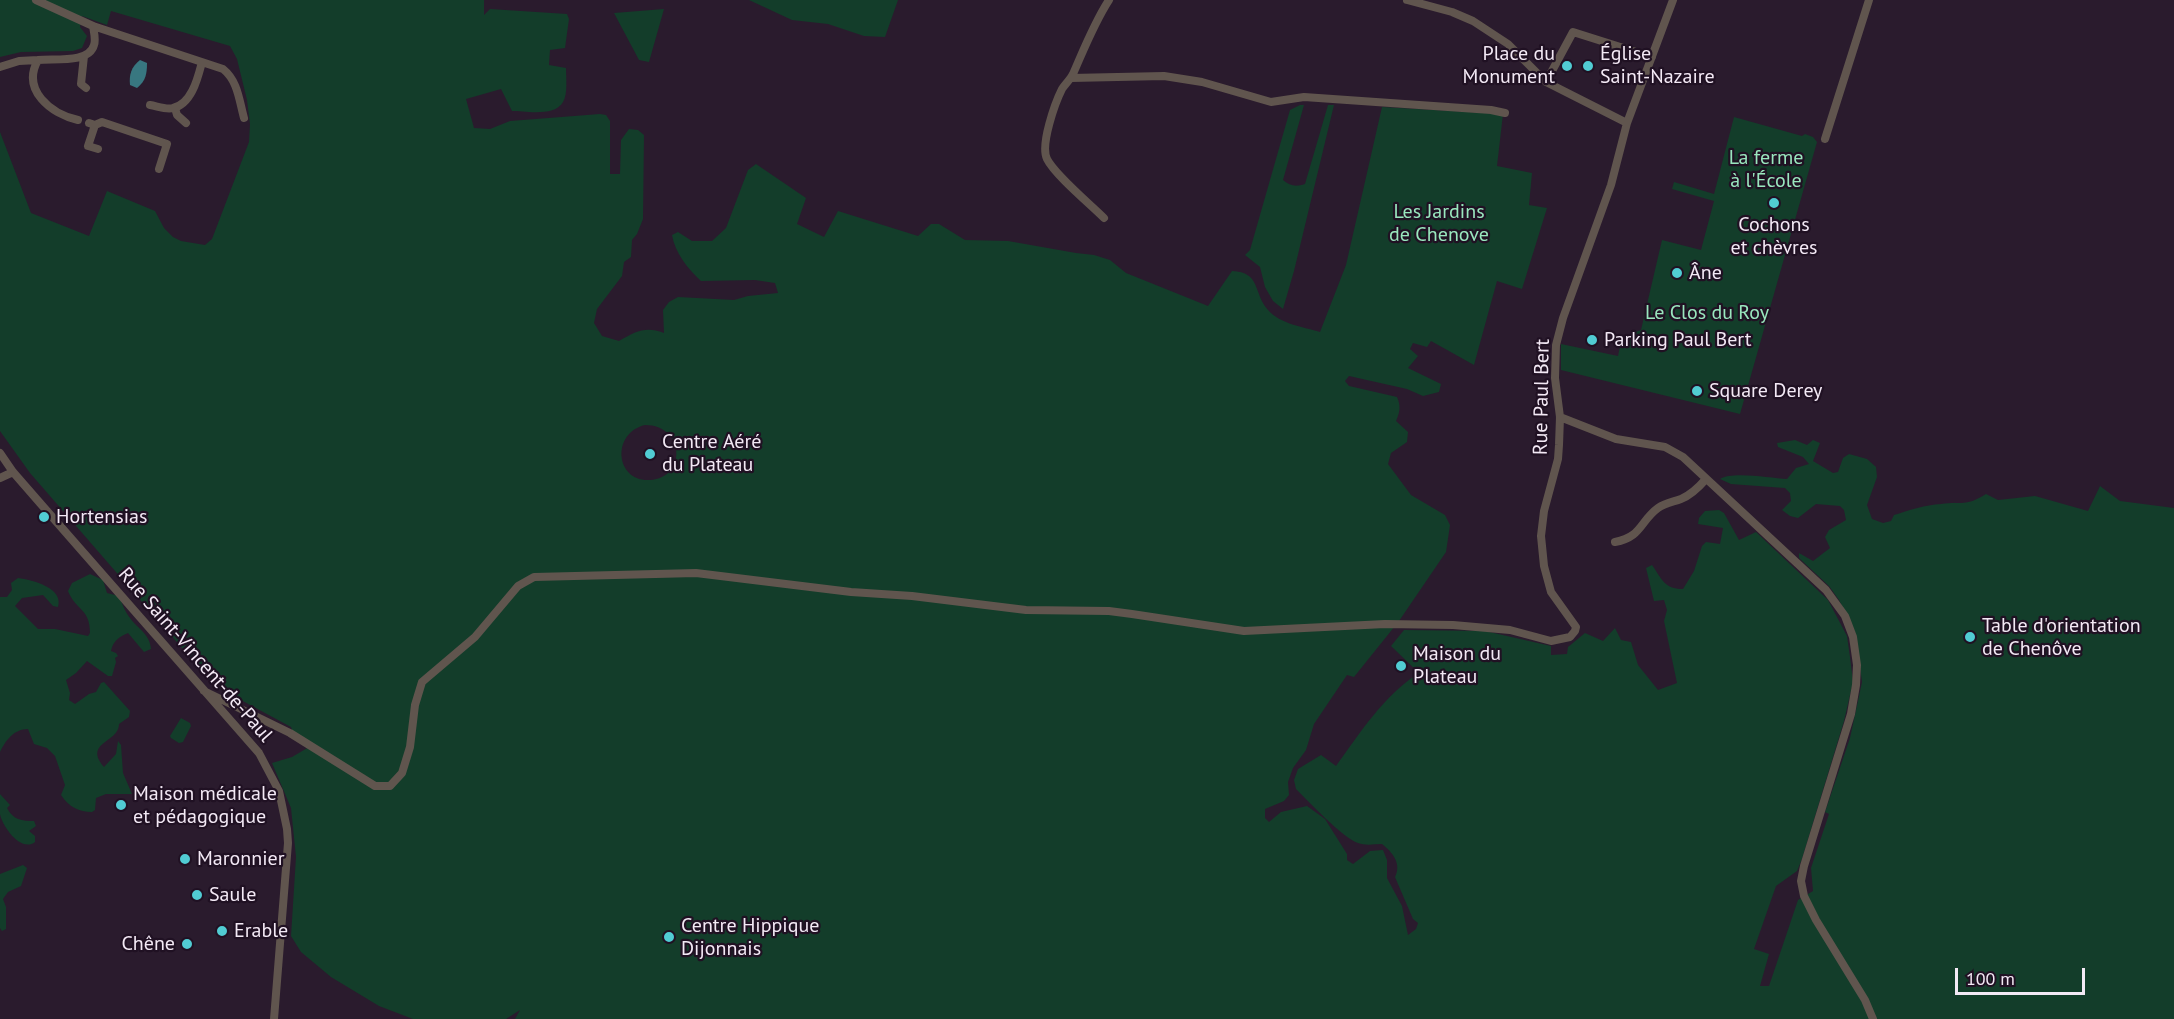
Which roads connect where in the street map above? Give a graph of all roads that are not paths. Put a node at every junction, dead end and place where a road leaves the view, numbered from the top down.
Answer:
1 (36, 0) edge
2 (1108, 0) edge
3 (1407, 0) edge
4 (1444, 0) edge
5 (1673, 0) edge
6 (1869, 0) edge
7 (1452, 12) junction
8 (93, 26) junction
9 (84, 56) junction
10 (1652, 57) junction
11 (38, 60) junction
12 (202, 62) junction
13 (0, 67) edge
14 (1071, 78) junction
15 (1546, 82) junction
16 (86, 88) dead end
17 (150, 105) dead end
18 (175, 108) junction
19 (1505, 113) dead end
20 (244, 118) dead end
21 (78, 120) dead end
22 (186, 123) dead end
23 (1627, 123) junction
24 (1825, 139) dead end
25 (98, 149) dead end
26 (159, 169) dead end
27 (1104, 218) dead end
28 (1560, 417) junction
29 (0, 453) edge
30 (13, 471) junction
31 (0, 478) edge
32 (1706, 479) junction
33 (1614, 542) dead end
34 (204, 691) junction
35 (274, 1019) edge
36 (1873, 1019) edge

1 - 8 street
2 - 14 street
3 - 7 street
4 - 7 street
5 - 10 street, Rue Paul Bert
6 - 24 street
7 - 15 street
8 - 9 street
8 - 12 street
9 - 11 street
9 - 16 street
10 - 15 street
10 - 23 street, Rue Paul Bert
11 - 13 street
11 - 21 street
12 - 18 street
12 - 20 street
14 - 19 street
14 - 27 street
15 - 23 street
17 - 18 street
18 - 22 street
23 - 28 street, Rue Paul Bert
25 - 26 street
28 - 32 street
28 - 34 street, Rue Paul Bert
29 - 30 street, Rue Saint-Vincent-de-Paul
30 - 31 street
30 - 34 street, Rue Saint-Vincent-de-Paul
32 - 33 street
32 - 36 street
34 - 35 street, Rue Saint-Vincent-de-Paul

